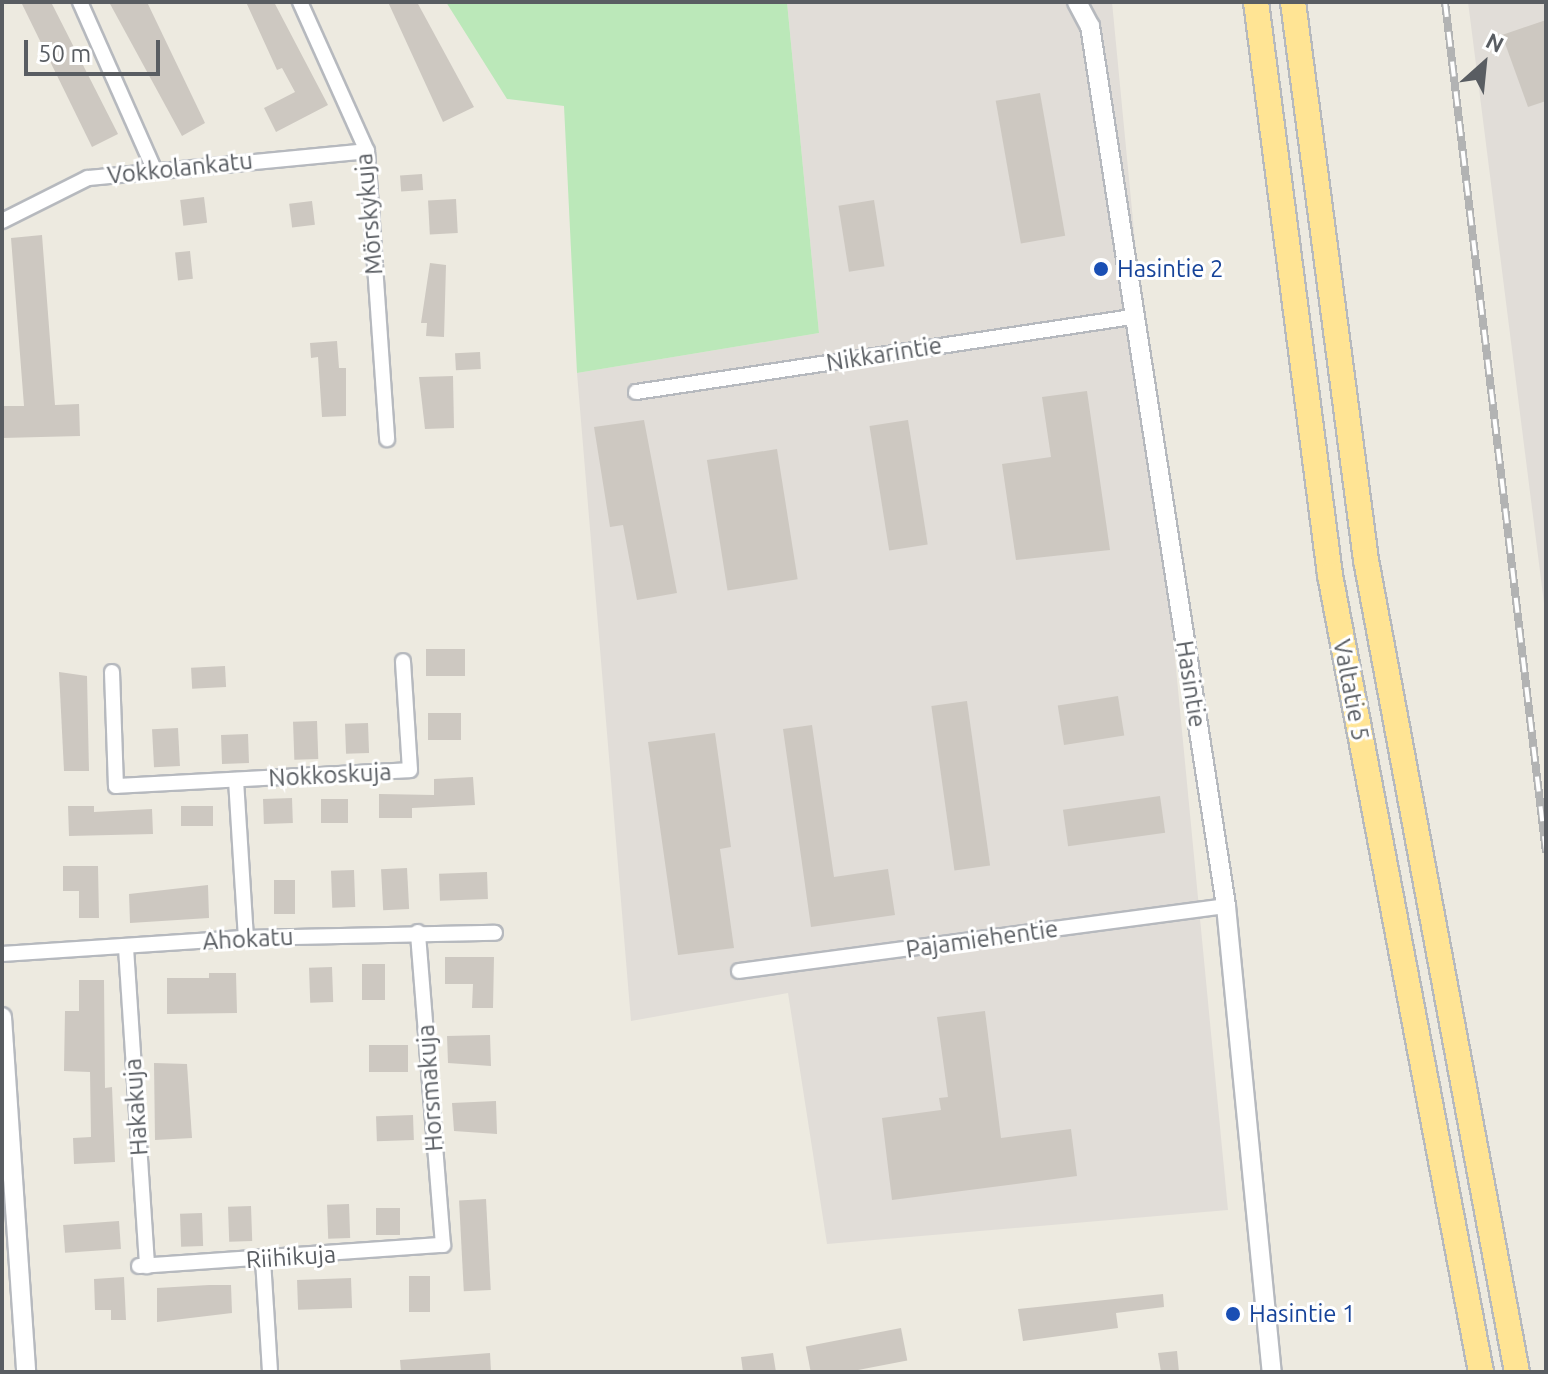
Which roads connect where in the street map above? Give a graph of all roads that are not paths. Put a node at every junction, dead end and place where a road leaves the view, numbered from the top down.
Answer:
1 (80, 2) edge
2 (300, 2) edge
3 (1077, 2) edge
4 (1256, 2) edge
5 (1293, 2) edge
6 (367, 151) junction
7 (154, 169) junction
8 (2, 221) edge
9 (1132, 317) junction
10 (636, 392) dead end
11 (387, 439) dead end
12 (403, 661) dead end
13 (112, 672) dead end
14 (236, 780) junction
15 (1226, 906) junction
16 (418, 932) junction
17 (495, 933) dead end
18 (246, 938) junction
19 (126, 948) junction
20 (2, 954) edge
21 (739, 971) dead end
22 (2, 1017) edge
23 (8, 1195) edge
24 (443, 1245) joint
25 (263, 1260) junction
26 (143, 1266) joint
27 (26, 1372) edge
28 (270, 1372) edge
29 (1272, 1372) edge
30 (1481, 1372) edge
31 (1517, 1372) edge

1 - 7 street
2 - 6 street, Mörskykuja
3 - 9 street, Hasintie
4 - 30 highway, Valtatie 5
5 - 31 highway, Valtatie 5
6 - 7 street, Vokkolankatu
6 - 11 street, Mörskykuja
7 - 8 street, Vokkolankatu
9 - 10 street, Nikkarintie
9 - 15 street, Hasintie
12 - 14 street, Nokkoskuja
13 - 14 street, Nokkoskuja
14 - 18 street, Nokkoskuja
15 - 21 street, Pajamiehentie
15 - 29 street, Hasintie
16 - 17 street, Ahokatu
16 - 18 street, Ahokatu
16 - 24 street, Horsmakuja
18 - 19 street, Ahokatu
19 - 20 street, Ahokatu
19 - 26 street, Hakakuja
22 - 23 street
23 - 27 street
24 - 25 street, Riihikuja
25 - 26 street, Riihikuja
25 - 28 street

